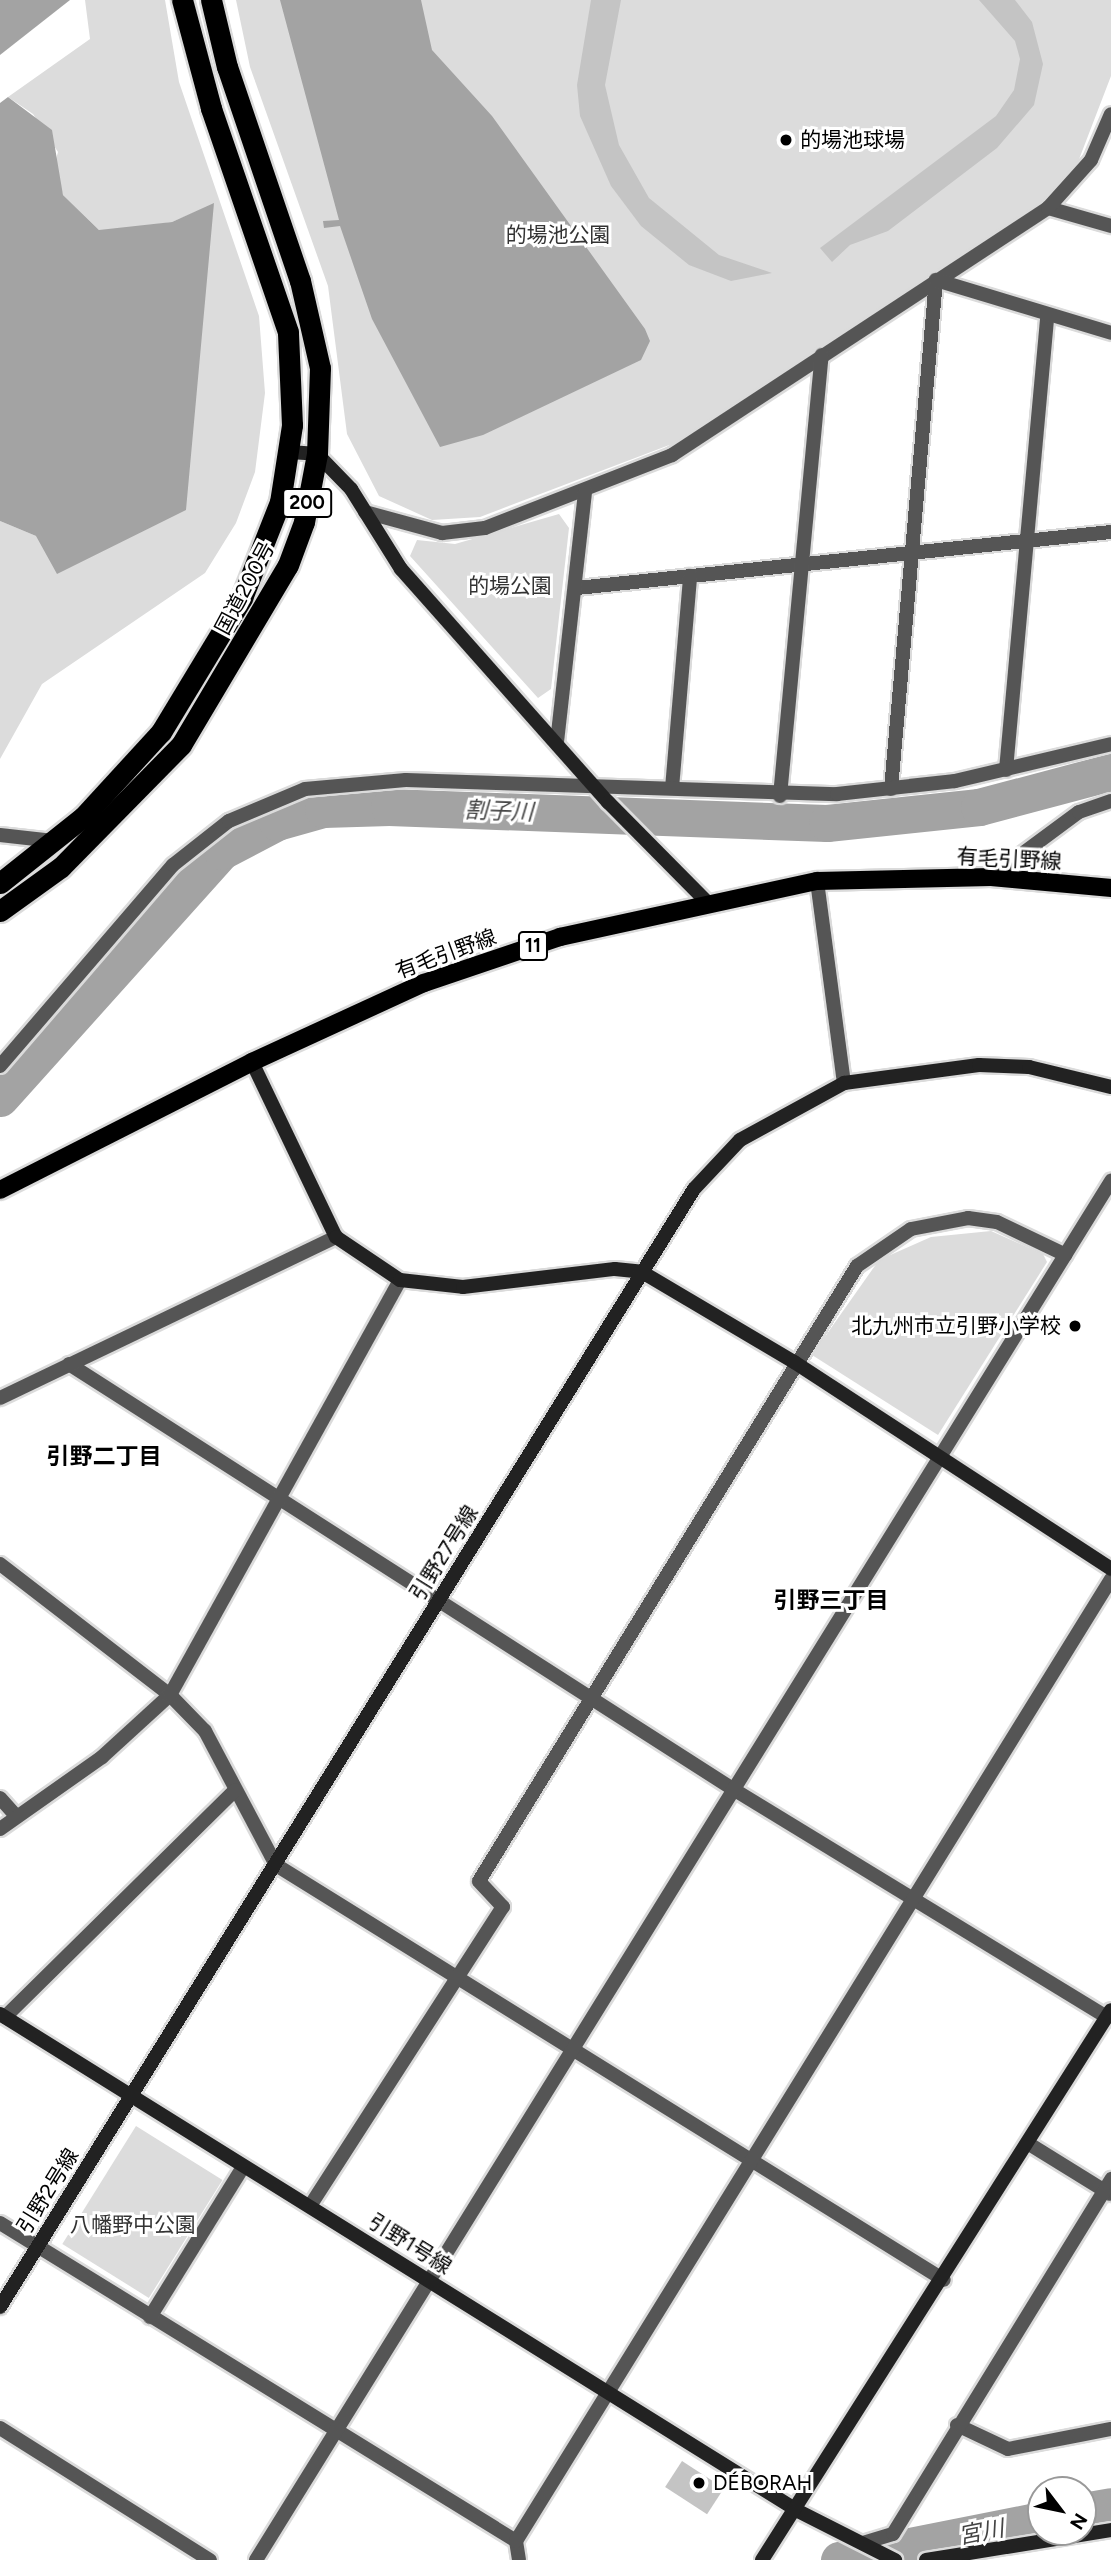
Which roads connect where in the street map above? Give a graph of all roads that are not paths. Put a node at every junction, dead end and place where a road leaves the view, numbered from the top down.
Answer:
1 (182, 0) edge
2 (211, 0) edge
3 (1111, 114) edge
4 (1048, 208) junction
5 (1111, 226) edge
6 (936, 280) junction
7 (1047, 318) junction
8 (1111, 333) edge
9 (822, 355) junction
10 (290, 452) junction
11 (317, 454) junction
12 (584, 492) junction
13 (365, 512) junction
14 (1111, 532) edge
15 (1027, 540) junction
16 (915, 551) junction
17 (804, 563) junction
18 (690, 576) junction
19 (577, 588) junction
20 (557, 741) junction
21 (1111, 744) edge
22 (1006, 770) junction
23 (672, 788) junction
24 (596, 789) junction
25 (891, 789) junction
26 (780, 796) junction
27 (1111, 802) edge
28 (0, 835) edge
29 (55, 841) junction
30 (991, 877) junction
31 (817, 881) junction
32 (0, 883) edge
33 (1111, 888) edge
34 (706, 901) junction
35 (0, 911) edge
36 (252, 1062) junction
37 (0, 1066) edge
38 (844, 1083) junction
39 (1111, 1087) edge
40 (1111, 1181) edge
41 (0, 1190) edge
42 (336, 1237) junction
43 (1066, 1255) junction
44 (642, 1272) junction
45 (400, 1280) junction
46 (794, 1362) junction
47 (69, 1364) junction
48 (0, 1398) edge
49 (940, 1455) junction
50 (278, 1499) junction
51 (0, 1564) edge
52 (1111, 1569) edge
53 (1111, 1579) edge
54 (441, 1599) junction
55 (170, 1695) junction
56 (594, 1695) junction
57 (733, 1789) junction
58 (235, 1790) junction
59 (0, 1798) edge
60 (17, 1817) junction
61 (0, 1829) edge
62 (276, 1865) junction
63 (911, 1898) junction
64 (455, 1974) junction
65 (1109, 2014) edge
66 (2, 2016) edge
67 (573, 2049) junction
68 (132, 2098) junction
69 (1029, 2144) junction
70 (751, 2159) junction
71 (243, 2167) junction
72 (1109, 2188) edge
73 (310, 2206) junction
74 (0, 2223) edge
75 (38, 2246) junction
76 (944, 2280) junction
77 (429, 2281) junction
78 (0, 2307) edge
79 (150, 2317) junction
80 (609, 2393) junction
81 (957, 2424) junction
82 (0, 2428) edge
83 (1111, 2429) edge
84 (334, 2432) junction
85 (798, 2511) junction
86 (1111, 2530) edge
87 (516, 2541) junction
88 (868, 2545) junction
89 (204, 2559) edge
90 (893, 2559) edge
91 (256, 2560) edge
92 (519, 2560) edge
93 (762, 2560) edge
94 (926, 2560) edge

1 - 10 highway, 国道200号 / 200
2 - 11 highway, 国道200号 / 200
3 - 4 street
4 - 5 street
4 - 6 street
6 - 7 street
6 - 9 street
6 - 16 street
7 - 8 street
7 - 15 street
9 - 12 street
9 - 17 street
10 - 11 street
10 - 29 highway, 国道200号 / 200
11 - 13 street
11 - 35 highway, 国道200号 / 200
12 - 13 street
12 - 19 street
13 - 20 street
14 - 15 street
15 - 16 street
15 - 22 street
16 - 17 street
16 - 25 street
17 - 18 street
17 - 26 street
18 - 19 street
18 - 23 street
19 - 20 street
20 - 24 street
21 - 22 street
22 - 25 street
23 - 24 street
23 - 26 street
24 - 34 street
24 - 37 street
25 - 26 street
27 - 30 street
28 - 29 street
29 - 32 highway, 国道200号 / 200
30 - 31 main road, 有毛引野線 / 11
30 - 33 main road, 有毛引野線 / 11
31 - 34 main road, 有毛引野線 / 11
31 - 38 street
34 - 36 main road, 有毛引野線 / 11
36 - 41 main road, 有毛引野線 / 11
36 - 42 street
38 - 39 street
38 - 44 street, 引野27号線
40 - 43 street
42 - 45 street
42 - 47 street
43 - 46 street
43 - 49 street
44 - 45 street
44 - 46 street
44 - 54 street, 引野27号線
45 - 50 street
46 - 49 street
46 - 56 street
47 - 48 street
47 - 50 street
49 - 52 street
49 - 57 street
50 - 54 street
50 - 55 street
51 - 55 street
53 - 63 street
54 - 56 street
54 - 62 street, 引野27号線
55 - 58 street
55 - 60 street
56 - 57 street
56 - 64 street
57 - 63 street
57 - 67 street
58 - 62 street
58 - 66 street
59 - 60 street
60 - 61 street
62 - 64 street
62 - 68 street, 引野27号線
63 - 65 street
63 - 70 street
64 - 67 street
64 - 73 street
65 - 69 street
66 - 68 street, 引野1号線
67 - 70 street
67 - 77 street
68 - 71 street, 引野1号線
68 - 75 street, 引野2号線
69 - 72 street
69 - 76 street
70 - 76 street
70 - 80 street
71 - 73 street, 引野1号線
71 - 79 street
72 - 81 street
73 - 77 street, 引野1号線
74 - 75 street
75 - 78 street, 引野2号線
75 - 79 street
76 - 85 street
77 - 80 street, 引野1号線
77 - 84 street
79 - 84 street
80 - 85 street, 引野1号線
80 - 87 street
81 - 83 street
81 - 88 street
82 - 89 street
84 - 87 street
84 - 91 street
85 - 88 street, 引野1号線
85 - 93 street
86 - 94 street
87 - 92 street
88 - 90 street, 引野1号線

